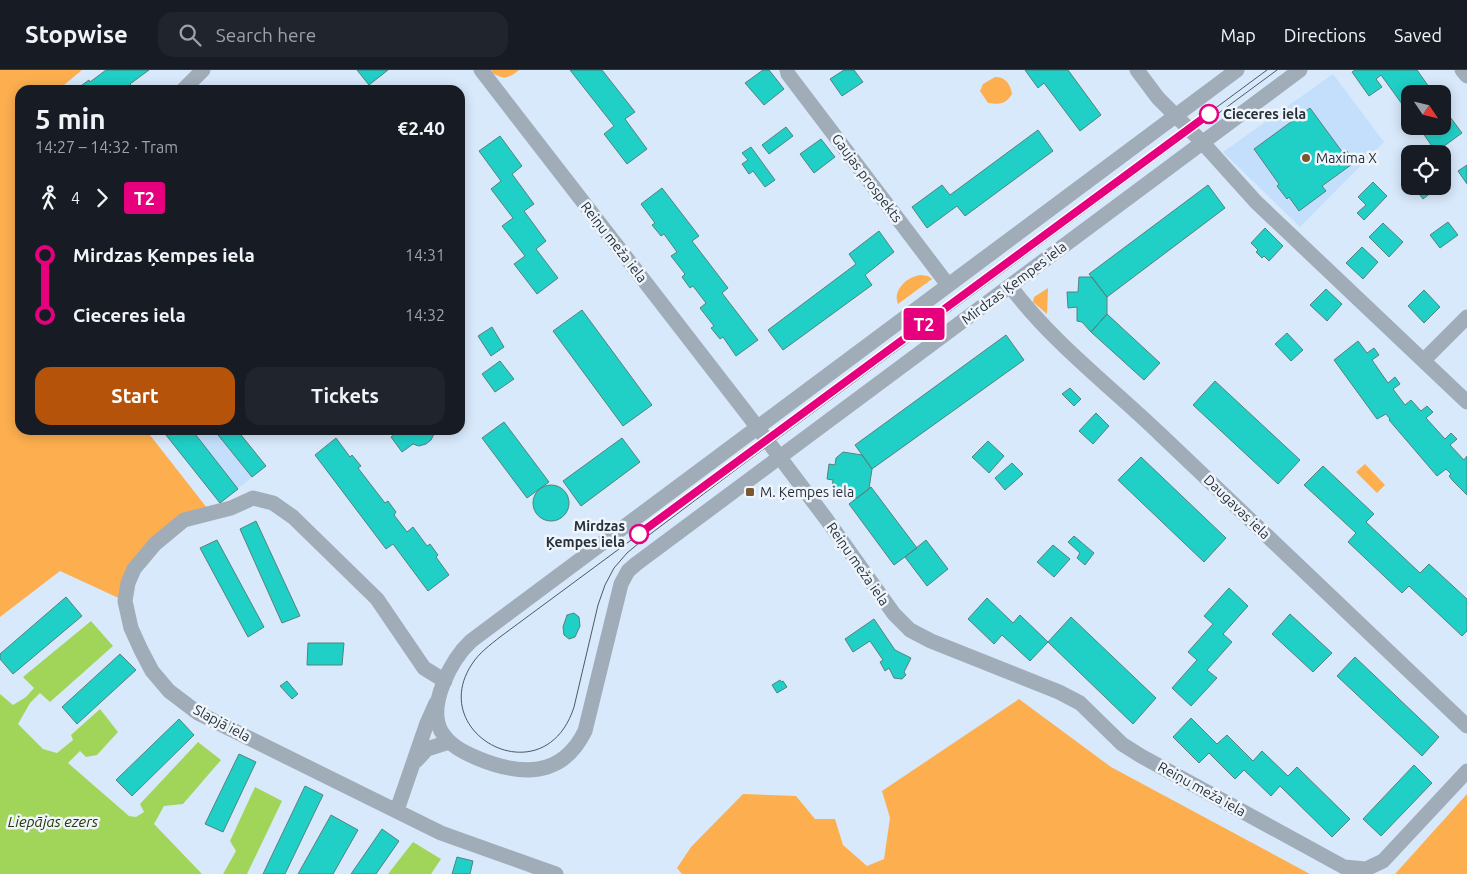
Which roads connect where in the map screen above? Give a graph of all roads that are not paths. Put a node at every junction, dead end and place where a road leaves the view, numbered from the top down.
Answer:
1 (202, 70) edge
2 (480, 70) edge
3 (787, 70) edge
4 (1137, 70) edge
5 (1237, 70) edge
6 (1300, 70) edge
7 (1462, 70) edge
8 (1467, 76) edge
9 (188, 85) edge
10 (1176, 116) junction
11 (1202, 142) junction
12 (948, 286) junction
13 (1010, 286) junction
14 (1467, 317) edge
15 (1424, 360) junction
16 (1467, 402) edge
17 (758, 428) junction
18 (779, 457) junction
19 (445, 681) junction
20 (440, 697) junction
21 (1467, 726) edge
22 (450, 742) junction
23 (413, 764) junction
24 (1467, 771) edge
25 (397, 810) junction
26 (556, 874) edge

1 - 9 street
2 - 17 street, Reiņu meža iela
3 - 12 street, Gaujas prospekts
4 - 10 street
5 - 10 street, Mirdzas Ķempes iela
6 - 11 street, Mirdzas Ķempes iela
7 - 8 street
10 - 11 street
10 - 12 street, Mirdzas Ķempes iela
11 - 13 street, Mirdzas Ķempes iela
11 - 15 street
12 - 17 street, Mirdzas Ķempes iela
13 - 18 street, Mirdzas Ķempes iela
13 - 21 street, Daugavas iela
14 - 15 street
15 - 16 street
17 - 18 street, Reiņu meža iela
17 - 19 street, Mirdzas Ķempes iela
18 - 22 street, Mirdzas Ķempes iela
18 - 24 street, Reiņu meža iela
19 - 20 street, Mirdzas Ķempes iela
19 - 25 street, Slapjā iela
20 - 22 street, Mirdzas Ķempes iela
20 - 23 street, Mirdzas Ķempes iela
22 - 23 street, Mirdzas Ķempes iela
23 - 25 street, Mirdzas Ķempes iela
25 - 26 street, Slapjā iela

